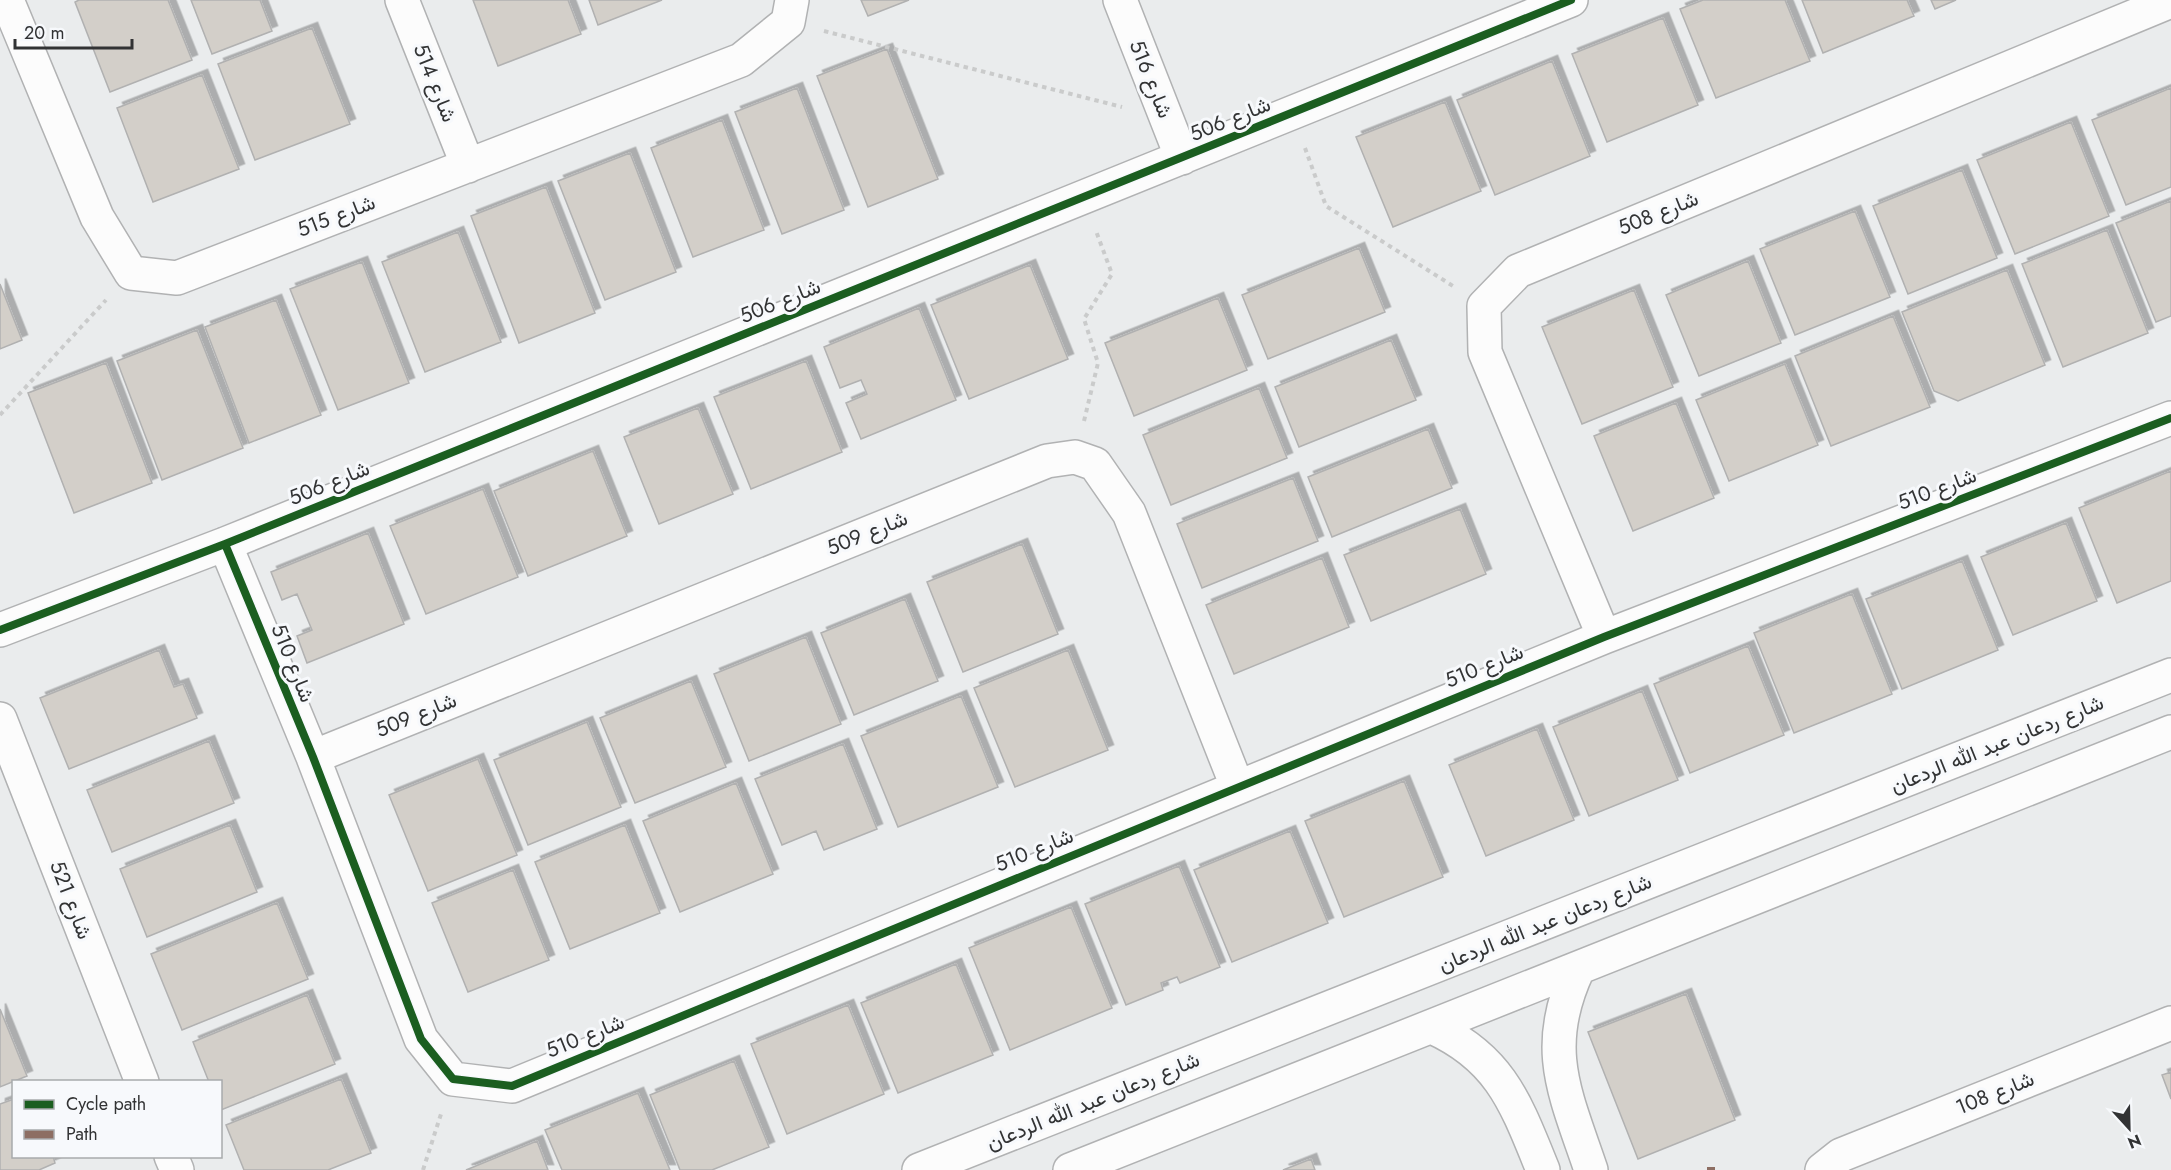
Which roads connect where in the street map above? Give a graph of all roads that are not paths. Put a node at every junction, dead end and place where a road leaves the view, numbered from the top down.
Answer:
1 (8, 0) edge
2 (402, 0) edge
3 (1120, 0) edge
4 (1571, 0) edge
5 (2171, 1) edge
6 (790, 11) edge
7 (1182, 158) junction
8 (468, 166) junction
9 (2171, 418) edge
10 (225, 544) junction
11 (0, 630) edge
12 (1604, 637) junction
13 (2171, 675) edge
14 (0, 719) edge
15 (2171, 732) edge
16 (2001, 743) junction
17 (313, 757) junction
18 (1237, 786) junction
19 (2020, 790) junction
20 (1578, 969) junction
21 (2171, 1023) edge
22 (1432, 1027) junction
23 (141, 1080) edge
24 (1565, 1091) junction
25 (1519, 1110) junction
26 (919, 1170) edge
27 (1070, 1170) edge
28 (1543, 1170) edge
29 (1591, 1170) edge
30 (1822, 1170) edge

1 - 8 street, شارع 515
2 - 8 street, شارع 514
3 - 7 street, شارع 516
4 - 7 street, شارع 506
5 - 12 street, شارع 508
6 - 8 street, شارع 515
7 - 10 street, شارع 506
9 - 12 street, شارع 510
10 - 11 street, شارع 506
10 - 17 street, شارع 510
12 - 18 street, شارع 510
13 - 16 street, شارع ردعان عبد الله الردعان
14 - 23 street, شارع 521
15 - 19 street
16 - 19 street
16 - 26 street, شارع ردعان عبد الله الردعان
17 - 18 street, شارع 509
17 - 18 street, شارع 510
19 - 20 street
20 - 22 street
20 - 24 street
21 - 30 street, شارع 108
22 - 25 street
22 - 27 street
24 - 25 street
24 - 29 street
25 - 28 street

